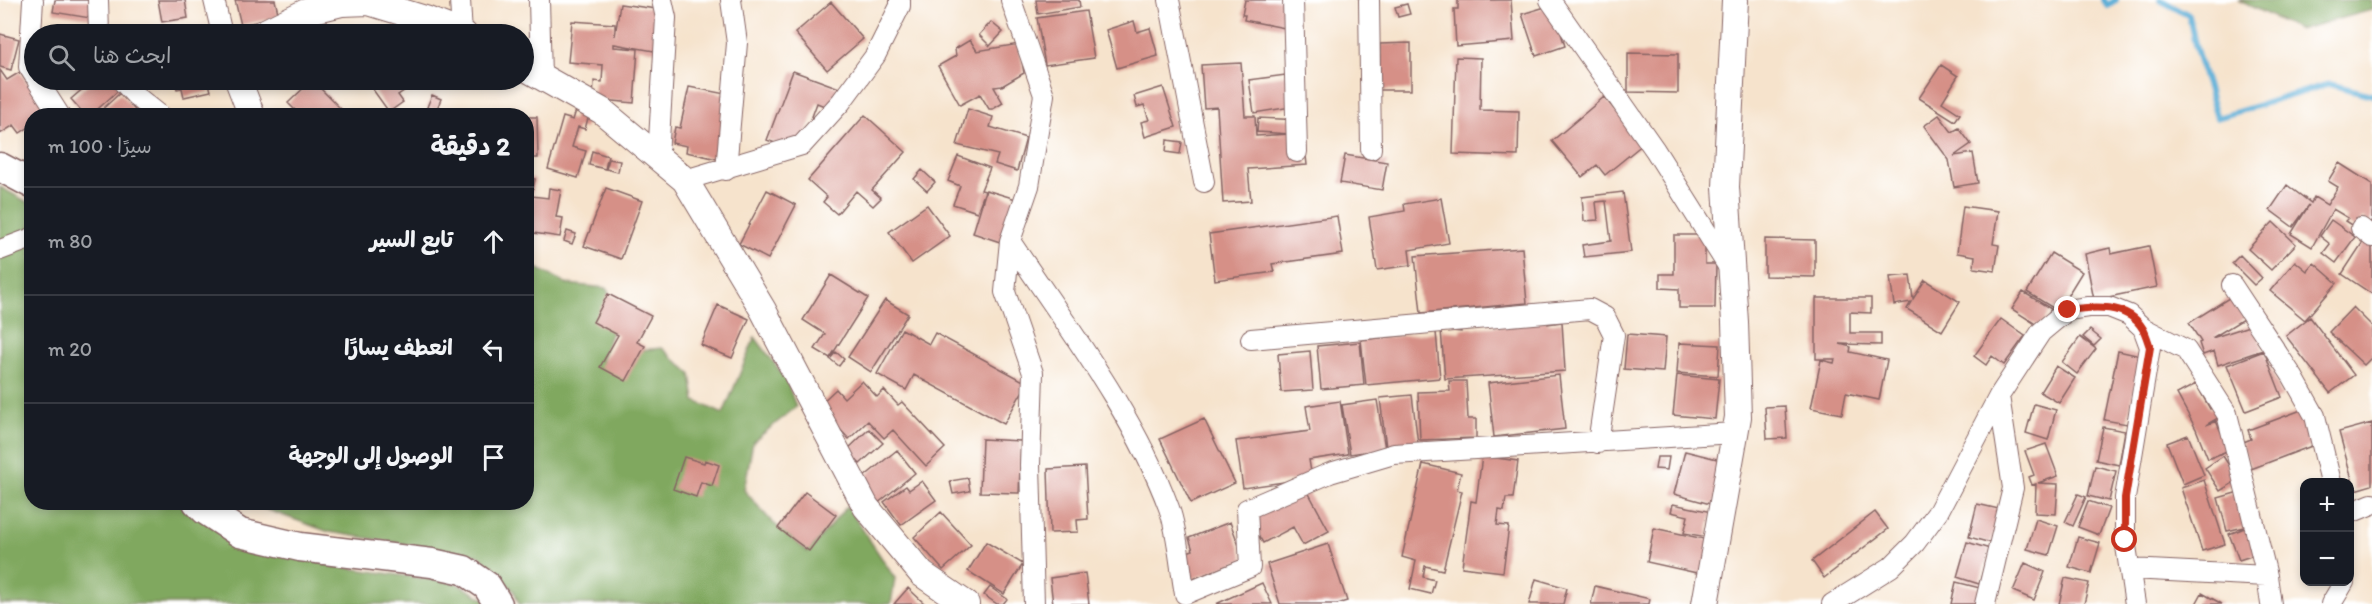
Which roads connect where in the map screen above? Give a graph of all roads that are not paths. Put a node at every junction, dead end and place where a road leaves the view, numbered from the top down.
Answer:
1 (33, 0) edge
2 (98, 0) edge
3 (214, 0) edge
4 (460, 0) edge
5 (539, 0) edge
6 (662, 0) edge
7 (731, 0) edge
8 (900, 0) edge
9 (1011, 0) edge
10 (1169, 0) edge
11 (1293, 0) edge
12 (1369, 0) edge
13 (1550, 0) edge
14 (1735, 0) edge
15 (369, 1) edge
16 (305, 6) edge
17 (32, 24) edge
18 (99, 24) edge
19 (220, 24) edge
20 (277, 24) edge
21 (438, 24) edge
22 (462, 24) edge
23 (534, 51) edge
24 (534, 73) edge
25 (43, 90) edge
26 (130, 90) edge
27 (242, 90) edge
28 (55, 108) edge
29 (151, 108) edge
30 (249, 108) edge
31 (1371, 149) dead end
32 (1297, 152) dead end
33 (658, 158) junction
34 (0, 167) edge
35 (726, 170) junction
36 (24, 180) edge
37 (685, 180) junction
38 (1204, 182) dead end
39 (24, 241) edge
40 (1010, 241) junction
41 (0, 250) edge
42 (1731, 271) junction
43 (2232, 285) dead end
44 (2143, 328) junction
45 (1251, 339) dead end
46 (1999, 396) junction
47 (1734, 433) junction
48 (1598, 443) junction
49 (2330, 478) edge
50 (2372, 504) edge
51 (205, 510) edge
52 (2354, 511) edge
53 (2130, 569) junction
54 (2267, 576) junction
55 (2342, 586) edge
56 (498, 604) edge
57 (966, 604) edge
58 (1034, 604) edge
59 (1705, 604) edge
60 (1832, 604) edge
61 (1985, 604) edge
62 (2135, 604) edge
63 (2271, 604) edge
64 (2331, 604) edge

1 - 17 street
2 - 18 street
3 - 19 street
4 - 22 street
5 - 23 street
6 - 33 street
7 - 35 street
8 - 35 street
9 - 40 street
10 - 38 street
11 - 32 street
12 - 31 street
13 - 42 street
14 - 42 street
15 - 16 street
15 - 21 street
16 - 20 street
24 - 33 street
25 - 28 street
26 - 29 street
27 - 30 street
33 - 37 street
34 - 36 main road
35 - 37 street
37 - 57 street
39 - 41 street
40 - 48 street
40 - 58 street
42 - 47 street
43 - 49 street
44 - 46 street
44 - 53 street
44 - 54 street
45 - 48 street
46 - 60 street
46 - 61 street
47 - 48 street
47 - 59 street
50 - 52 street
51 - 56 main road
53 - 54 street
53 - 62 street
54 - 63 street
55 - 64 street

